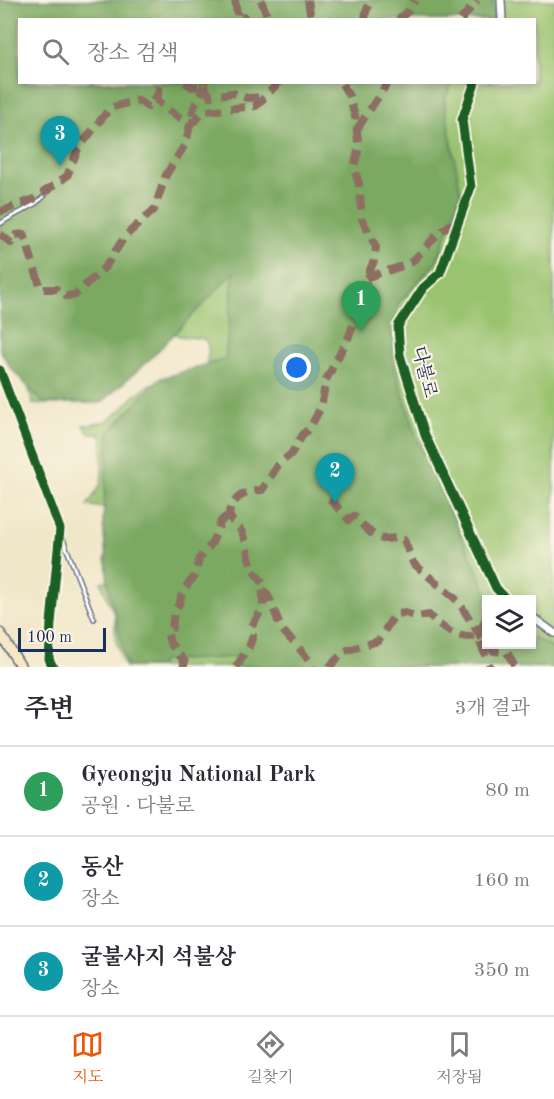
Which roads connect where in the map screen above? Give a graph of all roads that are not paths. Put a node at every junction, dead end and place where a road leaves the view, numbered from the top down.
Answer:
1 (501, 0) edge
2 (502, 18) edge
3 (474, 84) edge
4 (49, 190) dead end
5 (0, 224) edge
6 (0, 370) edge
7 (60, 529) junction
8 (502, 595) edge
9 (94, 619) dead end
10 (536, 620) edge
11 (0, 633) edge
12 (554, 633) edge
13 (0, 645) edge
14 (15, 667) edge
15 (21, 667) edge
16 (53, 667) edge

1 - 2 street
3 - 8 street, 다불로
4 - 5 lane
6 - 7 street
7 - 9 lane
7 - 16 street
10 - 12 street
11 - 15 street
13 - 14 street

